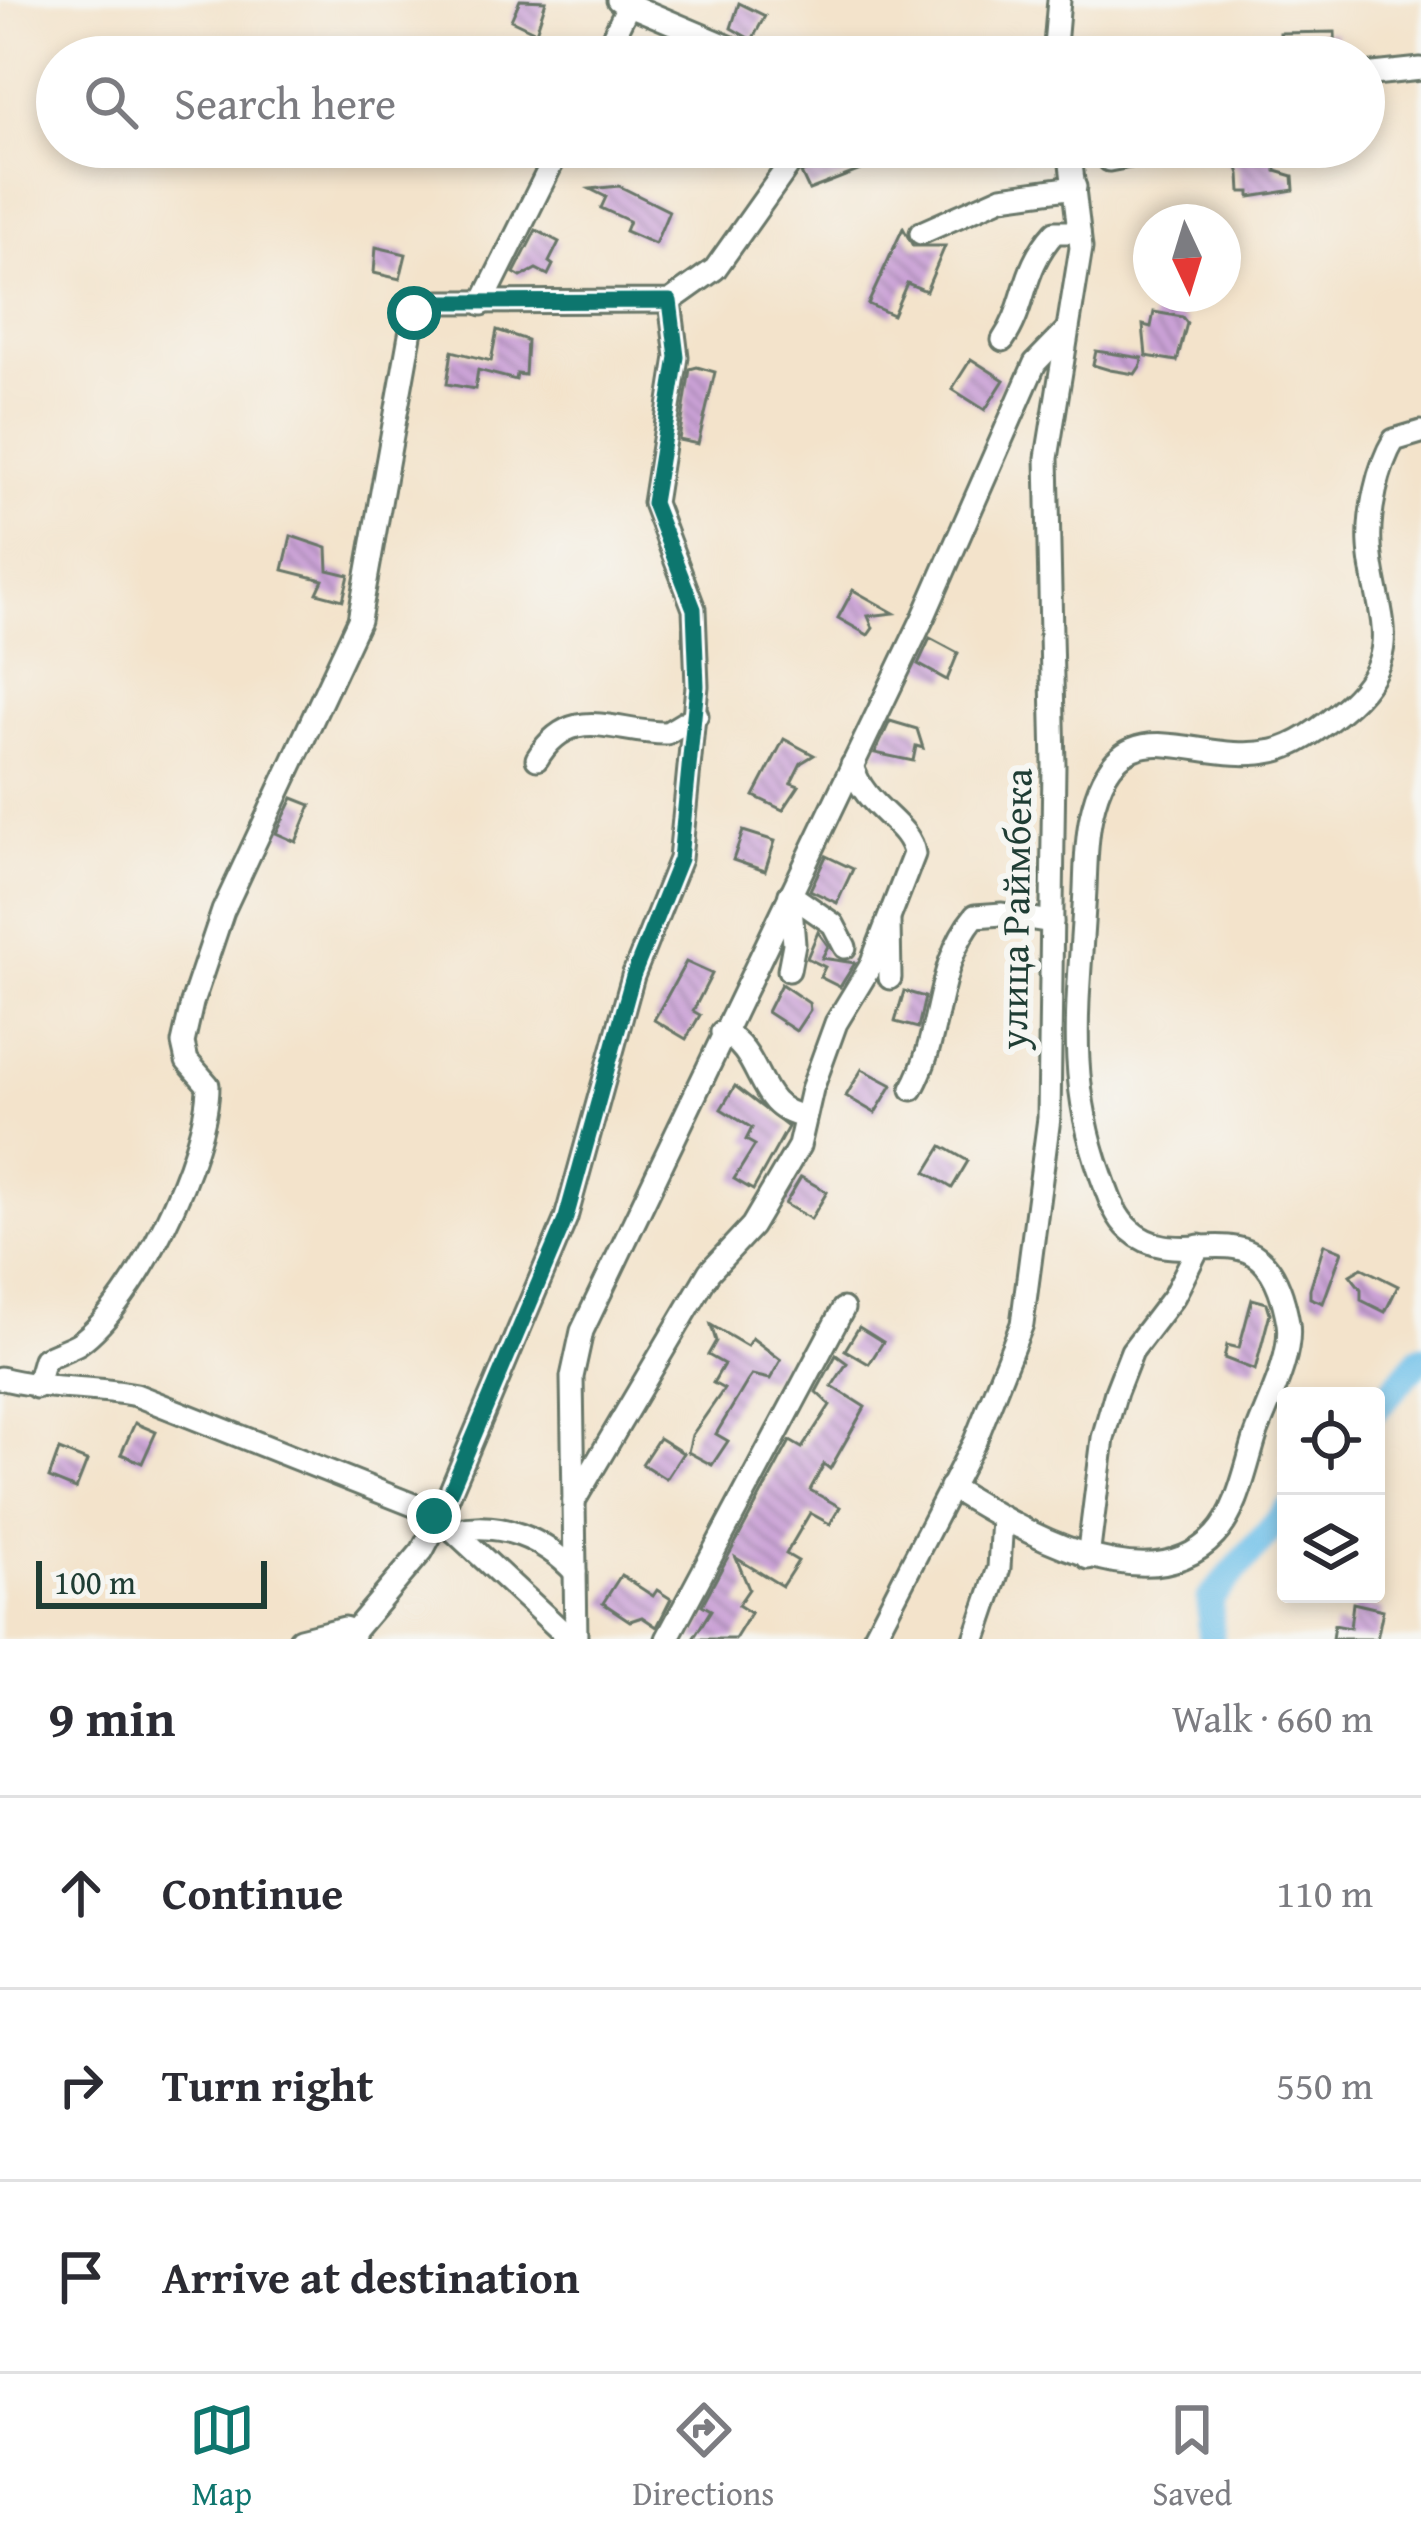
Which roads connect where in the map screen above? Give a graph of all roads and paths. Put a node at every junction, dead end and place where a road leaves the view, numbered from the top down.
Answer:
1 (1052, 1) edge
2 (626, 2) edge
3 (612, 36) edge
4 (704, 36) edge
5 (1053, 36) edge
6 (1421, 69) edge
7 (1385, 73) edge
8 (550, 168) edge
9 (787, 168) edge
10 (1072, 168) edge
11 (1075, 187) junction
12 (1079, 232) junction
13 (922, 233) dead end
14 (670, 301) junction
15 (482, 304) junction
16 (1066, 331) junction
17 (1004, 340) dead end
18 (1421, 432) edge
19 (697, 715) junction
20 (537, 759) dead end
21 (852, 765) junction
22 (790, 894) junction
23 (889, 916) junction
24 (1052, 922) junction
25 (845, 947) dead end
26 (789, 970) dead end
27 (890, 977) dead end
28 (722, 1032) junction
29 (827, 1050) junction
30 (912, 1089) dead end
31 (804, 1116) junction
32 (800, 1146) junction
33 (1199, 1246) junction
34 (843, 1309) dead end
35 (0, 1380) edge
36 (36, 1387) junction
37 (950, 1486) junction
38 (574, 1503) junction
39 (1002, 1519) junction
40 (446, 1526) junction
41 (1088, 1558) junction
42 (575, 1572) junction
43 (353, 1635) edge
44 (300, 1639) edge
45 (573, 1639) edge
46 (667, 1639) edge
47 (873, 1639) edge
48 (975, 1639) edge

1 - 5 street
2 - 3 street
2 - 4 street
6 - 7 street
8 - 15 street
9 - 14 street
10 - 11 street, улица Раймбека
11 - 12 street, улица Раймбека
11 - 13 street
12 - 16 street, улица Раймбека
12 - 17 street
14 - 15 street
14 - 19 street
15 - 36 street
16 - 21 street
16 - 24 street, улица Раймбека
18 - 33 street
19 - 20 street
19 - 40 street
21 - 22 street
21 - 23 street
22 - 25 street
22 - 26 street
22 - 28 street
23 - 27 street
23 - 29 street
24 - 30 street
24 - 37 street, улица Раймбека
28 - 31 street
28 - 38 street
29 - 31 street
29 - 32 street
31 - 32 street
32 - 38 street
33 - 41 street
33 - 41 street
34 - 46 street
35 - 36 street
36 - 40 street
37 - 39 street
37 - 47 street, улица Раймбека
38 - 42 street
39 - 41 street
39 - 48 street
40 - 42 street
40 - 43 street
40 - 45 street
42 - 45 street
43 - 44 street

